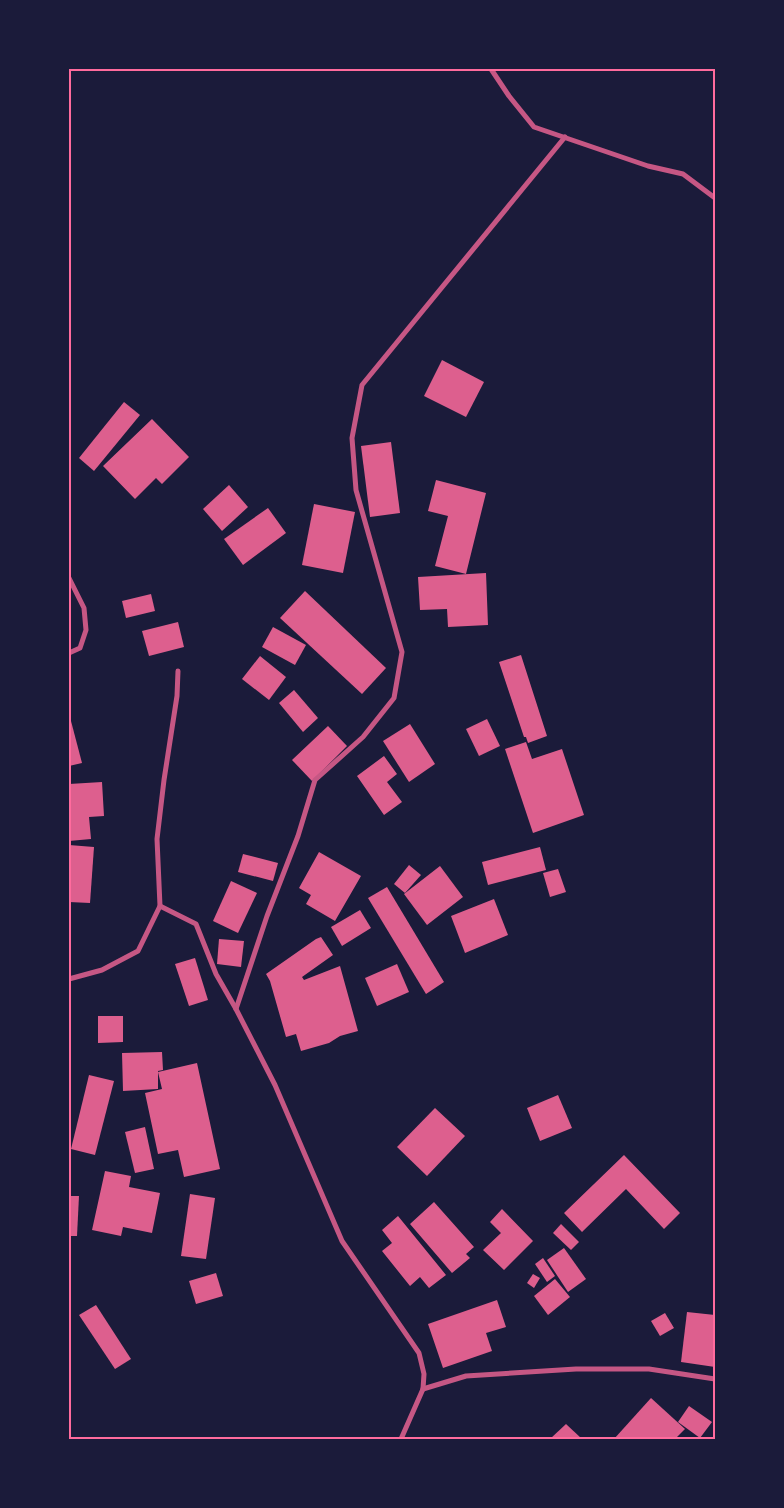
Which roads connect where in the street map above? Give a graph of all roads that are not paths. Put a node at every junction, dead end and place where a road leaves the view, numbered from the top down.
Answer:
1 (491, 69) edge
2 (565, 137) junction
3 (715, 198) edge
4 (69, 578) edge
5 (69, 653) edge
6 (178, 671) dead end
7 (160, 906) junction
8 (69, 979) edge
9 (236, 1009) junction
10 (715, 1379) edge
11 (423, 1389) junction
12 (400, 1439) edge

1 - 2 street
2 - 3 street
2 - 9 street
4 - 5 street
6 - 7 street
7 - 8 street
7 - 9 street
9 - 11 street
10 - 11 street
11 - 12 street

